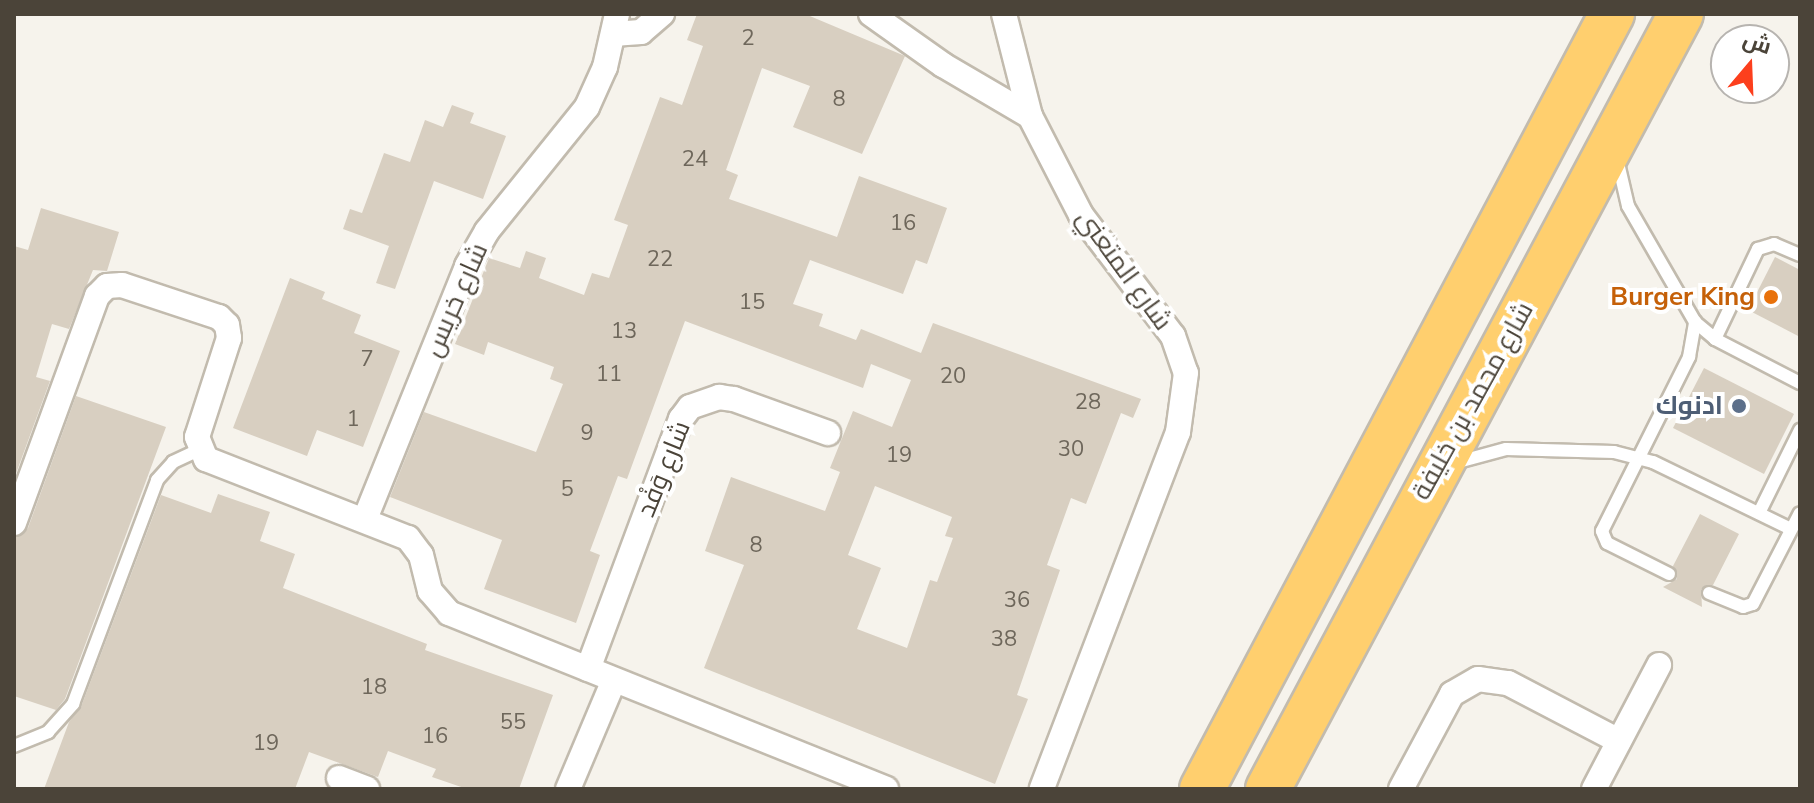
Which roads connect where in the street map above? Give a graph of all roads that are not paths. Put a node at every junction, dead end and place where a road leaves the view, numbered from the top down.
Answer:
1 (662, 14) edge
2 (871, 14) edge
3 (1004, 14) edge
4 (1612, 14) edge
5 (1681, 14) edge
6 (615, 24) edge
7 (1030, 116) junction
8 (1624, 127) junction
9 (1800, 255) edge
10 (1695, 322) junction
11 (1715, 339) junction
12 (1800, 383) edge
13 (1800, 430) edge
14 (828, 433) dead end
15 (199, 450) junction
16 (1637, 457) junction
17 (1430, 478) junction
18 (1759, 513) junction
19 (1800, 513) edge
20 (365, 519) junction
21 (14, 523) edge
22 (1791, 529) junction
23 (1669, 574) dead end
24 (1709, 593) dead end
25 (1659, 665) dead end
26 (588, 669) junction
27 (614, 680) junction
28 (1619, 741) junction
29 (14, 746) edge
30 (339, 778) dead end
31 (367, 789) edge
32 (568, 789) edge
33 (886, 789) edge
34 (1042, 789) edge
35 (1202, 789) edge
36 (1268, 789) edge
37 (1401, 789) edge
38 (1594, 789) edge

1 - 6 street
2 - 7 street
3 - 7 street, شارع المتعني
4 - 35 highway
5 - 8 highway, شارع محمد بن خليفة
6 - 20 street, شارع خريس
7 - 34 street, شارع المتعني
8 - 10 lane
8 - 17 highway, شارع محمد بن خليفة
9 - 11 lane
10 - 11 lane
10 - 16 lane
11 - 12 lane
13 - 18 lane
14 - 26 street, شارع وَفْد
15 - 20 street
15 - 21 street
15 - 29 lane
16 - 17 lane
16 - 18 lane
16 - 23 lane
17 - 36 highway, شارع محمد بن خليفة
18 - 22 lane
19 - 22 lane
20 - 26 street
22 - 24 lane
25 - 28 street
26 - 27 street
27 - 32 street
27 - 33 street
28 - 37 street
28 - 38 street
30 - 31 street

